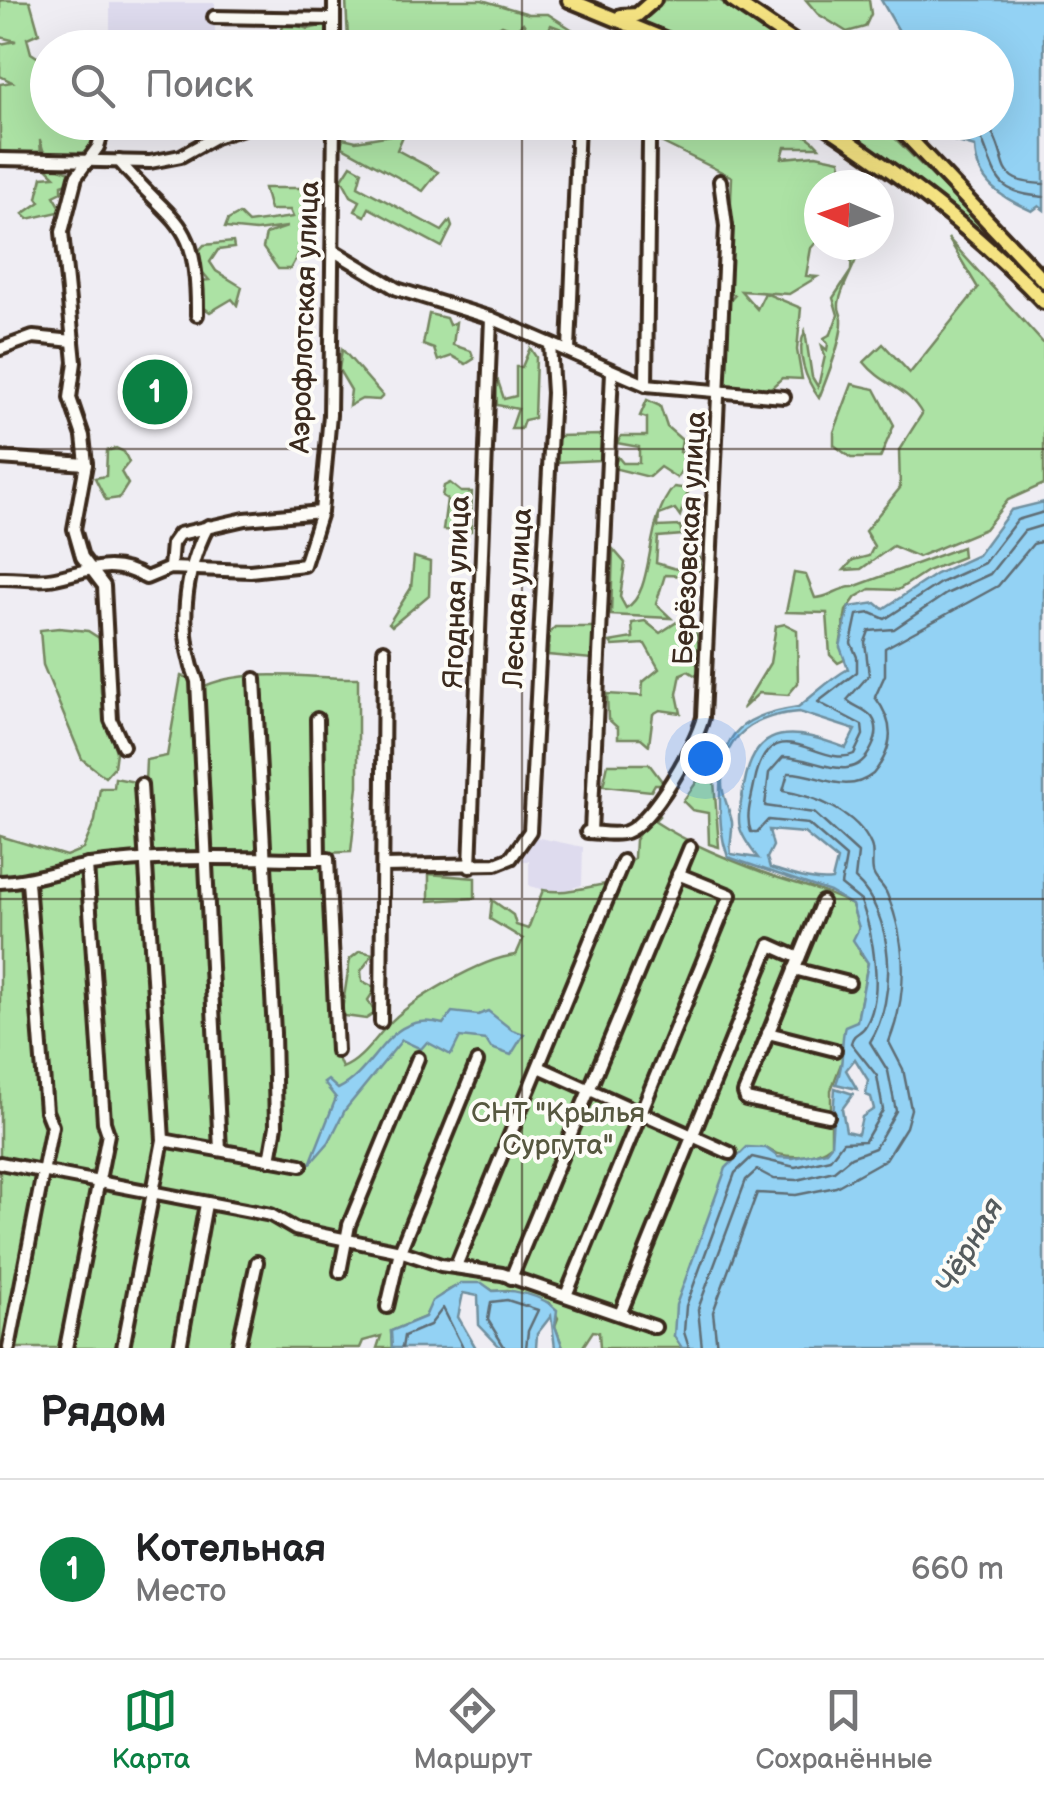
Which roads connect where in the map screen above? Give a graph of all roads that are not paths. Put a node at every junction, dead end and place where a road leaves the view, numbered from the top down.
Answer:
1 (334, 0) edge
2 (569, 0) edge
3 (654, 0) edge
4 (732, 0) edge
5 (604, 13) junction
6 (214, 17) dead end
7 (334, 19) junction
8 (334, 30) edge
9 (644, 30) edge
10 (776, 30) edge
11 (102, 140) edge
12 (209, 140) edge
13 (334, 140) edge
14 (577, 140) edge
15 (847, 140) edge
16 (911, 140) edge
17 (650, 143) dead end
18 (0, 159) edge
19 (91, 159) junction
20 (119, 160) junction
21 (720, 181) dead end
22 (334, 251) junction
23 (1044, 280) edge
24 (1044, 302) edge
25 (197, 315) dead end
26 (491, 318) junction
27 (73, 340) junction
28 (550, 344) junction
29 (0, 349) edge
30 (569, 350) junction
31 (612, 372) junction
32 (646, 384) junction
33 (720, 392) junction
34 (784, 397) dead end
35 (0, 458) edge
36 (86, 464) junction
37 (321, 512) junction
38 (208, 526) junction
39 (88, 567) junction
40 (170, 568) junction
41 (191, 570) junction
42 (0, 578) edge
43 (384, 650) dead end
44 (256, 679) dead end
45 (317, 720) dead end
46 (123, 746) dead end
47 (141, 784) dead end
48 (690, 846) dead end
49 (204, 858) junction
50 (262, 858) junction
51 (323, 858) junction
52 (146, 860) junction
53 (623, 861) dead end
54 (87, 866) junction
55 (383, 866) junction
56 (470, 867) junction
57 (678, 874) junction
58 (0, 882) edge
59 (28, 882) junction
60 (822, 902) dead end
61 (796, 963) junction
62 (849, 983) dead end
63 (381, 1022) dead end
64 (768, 1033) junction
65 (835, 1050) dead end
66 (337, 1051) dead end
67 (418, 1058) dead end
68 (478, 1062) dead end
69 (539, 1067) junction
70 (588, 1090) junction
71 (641, 1114) junction
72 (828, 1116) dead end
73 (692, 1137) junction
74 (164, 1140) junction
75 (220, 1150) junction
76 (730, 1154) dead end
77 (270, 1160) junction
78 (0, 1163) edge
79 (301, 1165) dead end
80 (44, 1172) junction
81 (98, 1182) junction
82 (154, 1194) junction
83 (206, 1204) junction
84 (345, 1241) junction
85 (400, 1251) junction
86 (257, 1262) dead end
87 (456, 1266) junction
88 (340, 1272) dead end
89 (511, 1278) junction
90 (567, 1293) junction
91 (387, 1307) dead end
92 (621, 1312) junction
93 (655, 1327) dead end
94 (9, 1348) edge
95 (66, 1348) edge
96 (123, 1348) edge
97 (180, 1348) edge
98 (238, 1348) edge

1 - 7 street
2 - 5 main road
3 - 5 main road
4 - 10 main road
5 - 9 main road
6 - 7 street
7 - 8 street
11 - 19 street
12 - 20 street
13 - 22 street, Аэрофлотская улица
14 - 30 street
15 - 24 main road
16 - 23 main road
17 - 32 street
18 - 19 street
19 - 20 street
19 - 27 street
20 - 25 street
21 - 33 street, Берёзовская улица
22 - 26 street
22 - 37 street, Аэрофлотская улица
26 - 28 street
26 - 56 street, Ягодная улица
27 - 29 street
27 - 36 street
28 - 30 street
28 - 56 street, Лесная улица
30 - 31 street
31 - 32 street
31 - 33 street, Берёзовская улица
32 - 33 street
33 - 34 street
35 - 36 street
36 - 39 street
37 - 38 street
37 - 41 street, Аэрофлотская улица
38 - 40 street
38 - 41 street
39 - 40 street
39 - 42 street
39 - 46 street
40 - 41 street
41 - 49 street
43 - 55 street
44 - 50 street
45 - 51 street
47 - 52 street
48 - 57 street
49 - 50 street
49 - 52 street
49 - 75 street
50 - 51 street
50 - 77 street
51 - 66 street
52 - 54 street
52 - 74 street
53 - 69 street
54 - 59 street
54 - 81 street
55 - 56 street
55 - 63 street
57 - 70 street
57 - 71 street
58 - 59 street
59 - 80 street
60 - 61 street
61 - 62 street
61 - 64 street
61 - 73 street
64 - 65 street
64 - 72 street
67 - 84 street
68 - 85 street
69 - 70 street
69 - 87 street
70 - 71 street
70 - 89 street
71 - 73 street
71 - 90 street
73 - 76 street
73 - 92 street
74 - 75 street
74 - 82 street
75 - 77 street
77 - 79 street
78 - 80 street
80 - 81 street
80 - 94 street
81 - 82 street
81 - 95 street
82 - 83 street
82 - 96 street
83 - 84 street
83 - 97 street
84 - 85 street
84 - 88 street
85 - 87 street
85 - 91 street
86 - 98 street
87 - 89 street
89 - 90 street
90 - 92 street
92 - 93 street

